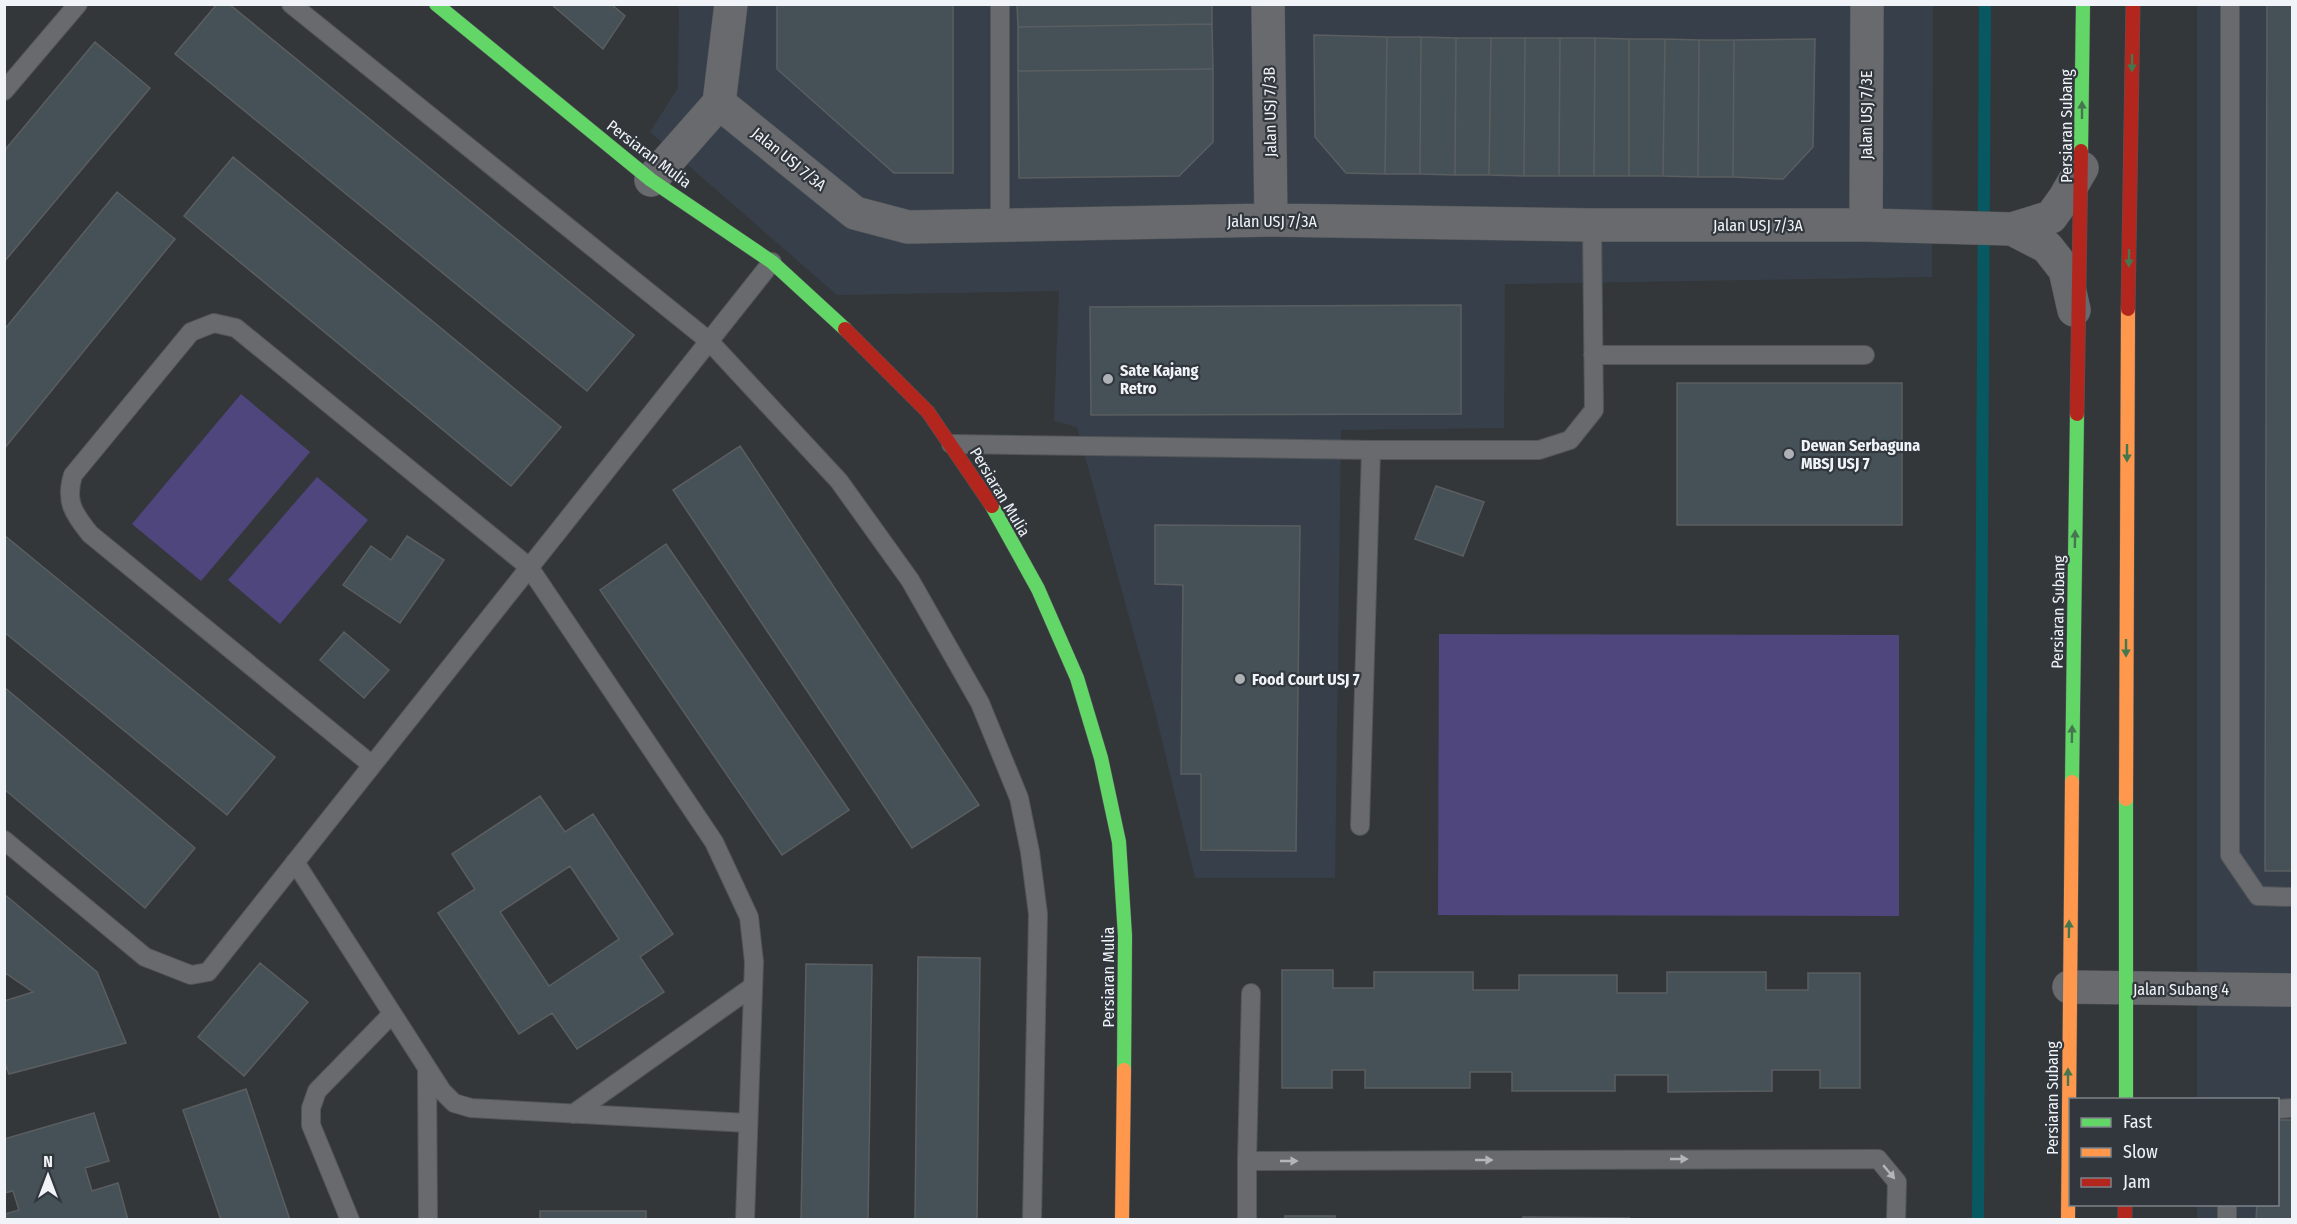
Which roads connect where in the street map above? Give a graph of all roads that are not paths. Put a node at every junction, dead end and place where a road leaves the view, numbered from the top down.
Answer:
1 (78, 4) edge
2 (291, 4) edge
3 (436, 4) edge
4 (732, 4) edge
5 (1000, 4) edge
6 (1268, 4) edge
7 (1867, 4) edge
8 (2083, 4) edge
9 (2133, 4) edge
10 (2230, 4) edge
11 (4, 91) edge
12 (719, 103) junction
13 (2082, 168) junction
14 (651, 180) junction
15 (1272, 220) junction
16 (1000, 225) junction
17 (1592, 225) junction
18 (1866, 225) junction
19 (2012, 229) junction
20 (772, 262) junction
21 (2078, 332) junction
22 (709, 341) junction
23 (1593, 355) junction
24 (1865, 355) dead end
25 (951, 444) junction
26 (1371, 450) junction
27 (529, 567) junction
28 (372, 765) junction
29 (1360, 826) dead end
30 (4, 840) edge
31 (295, 862) junction
32 (2292, 897) edge
33 (752, 987) junction
34 (2069, 987) junction
35 (2126, 988) junction
36 (2292, 990) edge
37 (1251, 993) dead end
38 (392, 1014) junction
39 (427, 1068) junction
40 (2126, 1098) edge
41 (573, 1114) junction
42 (748, 1123) junction
43 (1247, 1161) junction
44 (350, 1220) edge
45 (428, 1220) edge
46 (744, 1220) edge
47 (1032, 1220) edge
48 (1122, 1220) edge
49 (1247, 1220) edge
50 (1896, 1220) edge
51 (2068, 1220) edge

1 - 11 lane
2 - 22 lane
3 - 14 street, Persiaran Mulia
4 - 12 street
5 - 16 lane
6 - 15 street, Jalan USJ 7/3B
7 - 18 street, Jalan USJ 7/3E
13 -> 8 street, Persiaran Subang
9 -> 35 street
10 - 32 lane
12 - 14 street
12 - 16 street, Jalan USJ 7/3A
13 - 19 street
13 - 21 street, Persiaran Subang
14 - 20 street, Persiaran Mulia
15 - 16 street, Jalan USJ 7/3A
15 - 17 street, Jalan USJ 7/3A
17 - 18 street, Jalan USJ 7/3A
17 - 23 lane
18 - 19 street, Jalan USJ 7/3A
19 - 21 street
20 - 22 lane
20 - 25 street, Persiaran Mulia
34 -> 21 street, Persiaran Subang
22 - 27 lane
22 - 47 lane
23 - 24 lane
23 - 26 lane
25 - 26 lane
25 - 48 street, Persiaran Mulia
26 - 29 lane
27 - 28 lane
27 - 28 lane
27 - 33 lane
28 - 31 lane
30 - 31 lane
31 - 38 lane
33 - 41 lane
33 - 42 lane
34 - 35 street, Jalan Subang 4
51 -> 34 street, Persiaran Subang
35 - 36 street, Jalan Subang 4
35 - 40 street
37 - 43 lane
38 - 39 lane
38 - 44 lane
39 - 41 lane
39 - 45 lane
41 - 42 lane
42 - 46 lane
43 - 49 lane
43 -> 50 lane

